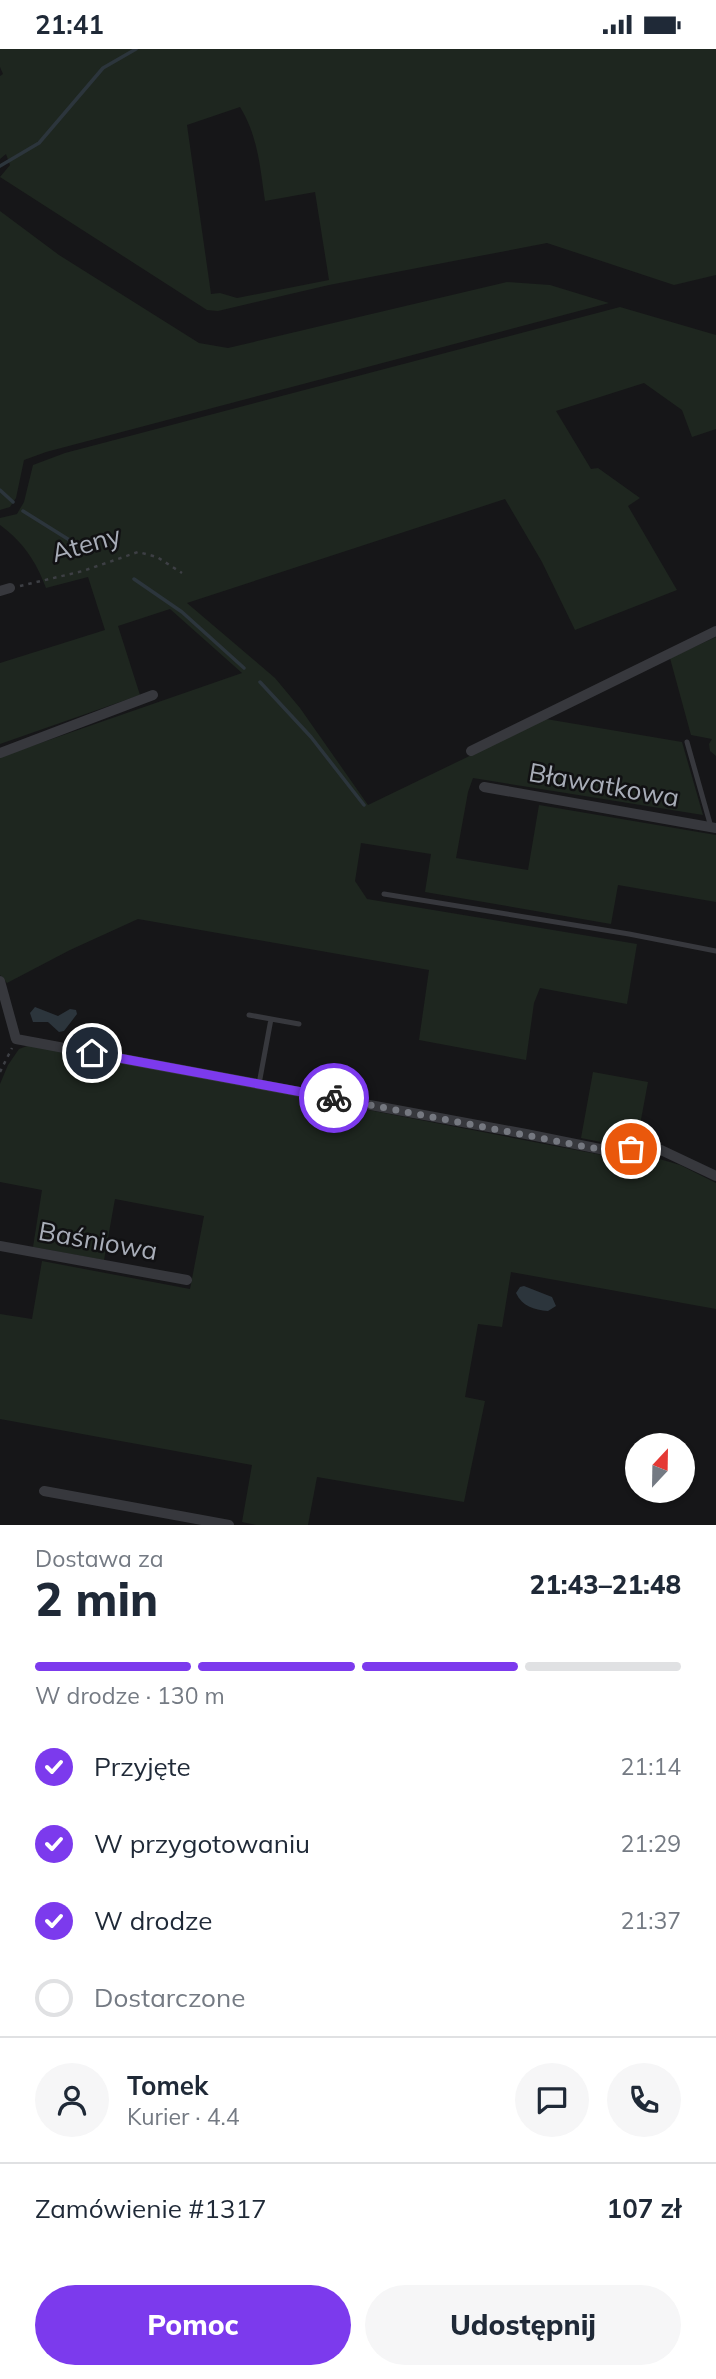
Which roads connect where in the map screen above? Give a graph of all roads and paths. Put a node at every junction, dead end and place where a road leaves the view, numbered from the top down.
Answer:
1 (181, 573) dead end
2 (5, 590) edge
3 (716, 631) edge
4 (153, 695) dead end
5 (687, 742) dead end
6 (471, 751) dead end
7 (0, 753) edge
8 (484, 787) dead end
9 (714, 827) edge
10 (384, 894) dead end
11 (716, 951) edge
12 (0, 981) edge
13 (249, 1015) dead end
14 (271, 1019) junction
15 (299, 1024) dead end
16 (16, 1039) junction
17 (0, 1072) edge
18 (259, 1084) junction
19 (716, 1176) edge
20 (0, 1246) edge
21 (187, 1280) dead end
22 (44, 1491) dead end
23 (229, 1525) edge

1 - 2 path, Ateny
3 - 6 street
4 - 7 street
5 - 9 lane
8 - 9 street, Bławatkowa
10 - 11 lane
12 - 16 street
13 - 14 lane
14 - 15 lane
14 - 18 lane
16 - 17 path
16 - 18 street
18 - 19 street
20 - 21 street, Baśniowa
22 - 23 street

